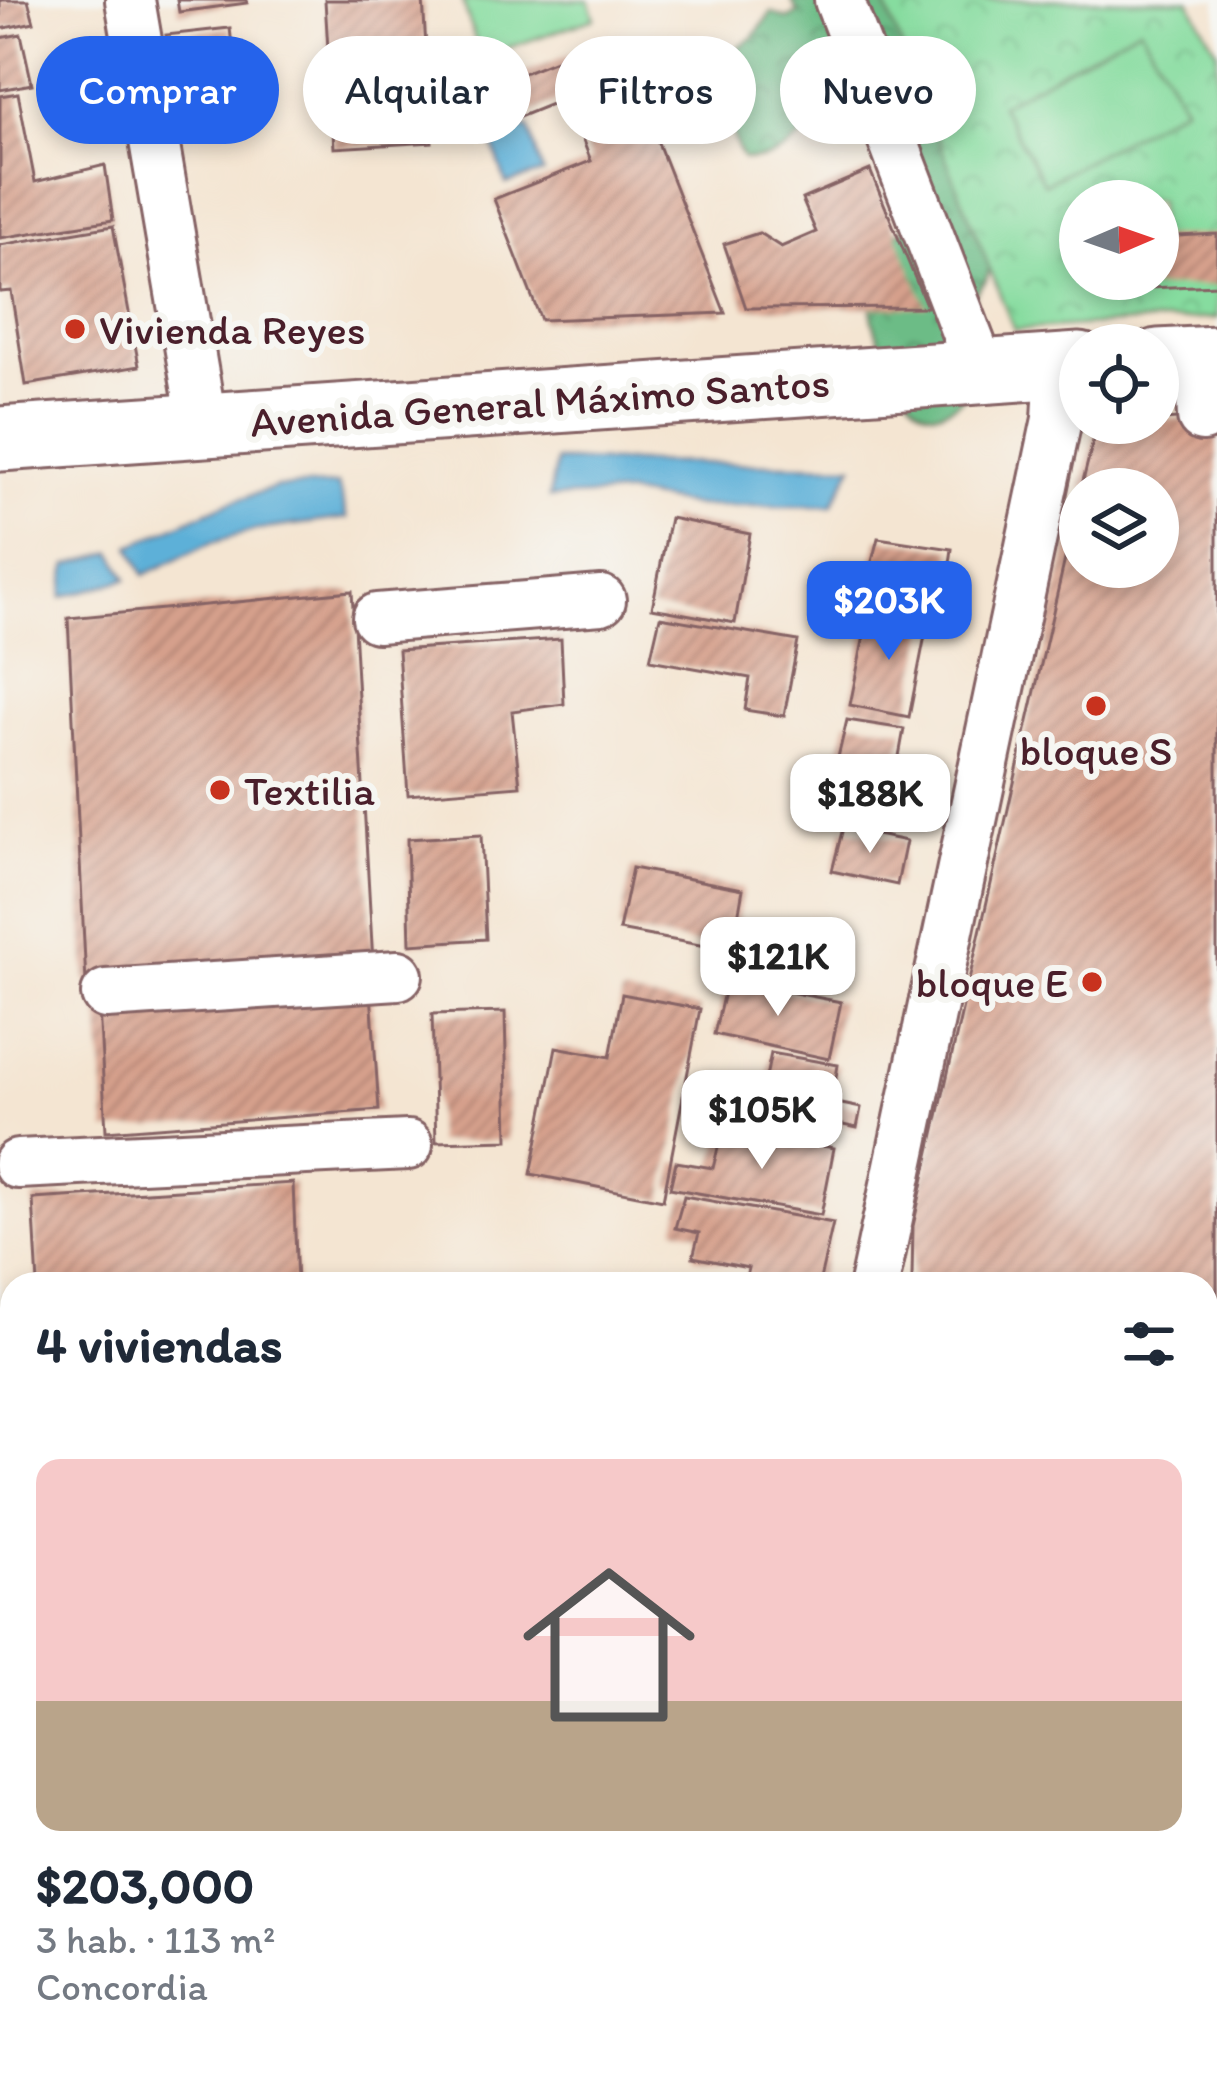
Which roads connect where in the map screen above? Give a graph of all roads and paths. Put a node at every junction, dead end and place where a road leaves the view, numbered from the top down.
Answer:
1 (130, 0) edge
2 (839, 0) edge
3 (1059, 367) edge
4 (981, 371) junction
5 (1059, 411) edge
6 (203, 427) junction
7 (0, 439) edge
8 (601, 600) dead end
9 (377, 618) dead end
10 (398, 975) dead end
11 (106, 994) dead end
12 (408, 1145) dead end
13 (18, 1164) dead end
14 (877, 1272) edge

1 - 6 street
2 - 4 street
3 - 4 main road, Avenida General Máximo Santos
4 - 6 main road, Avenida General Máximo Santos
5 - 14 street
6 - 7 main road, Avenida General Máximo Santos
8 - 9 street
10 - 11 street
12 - 13 street

